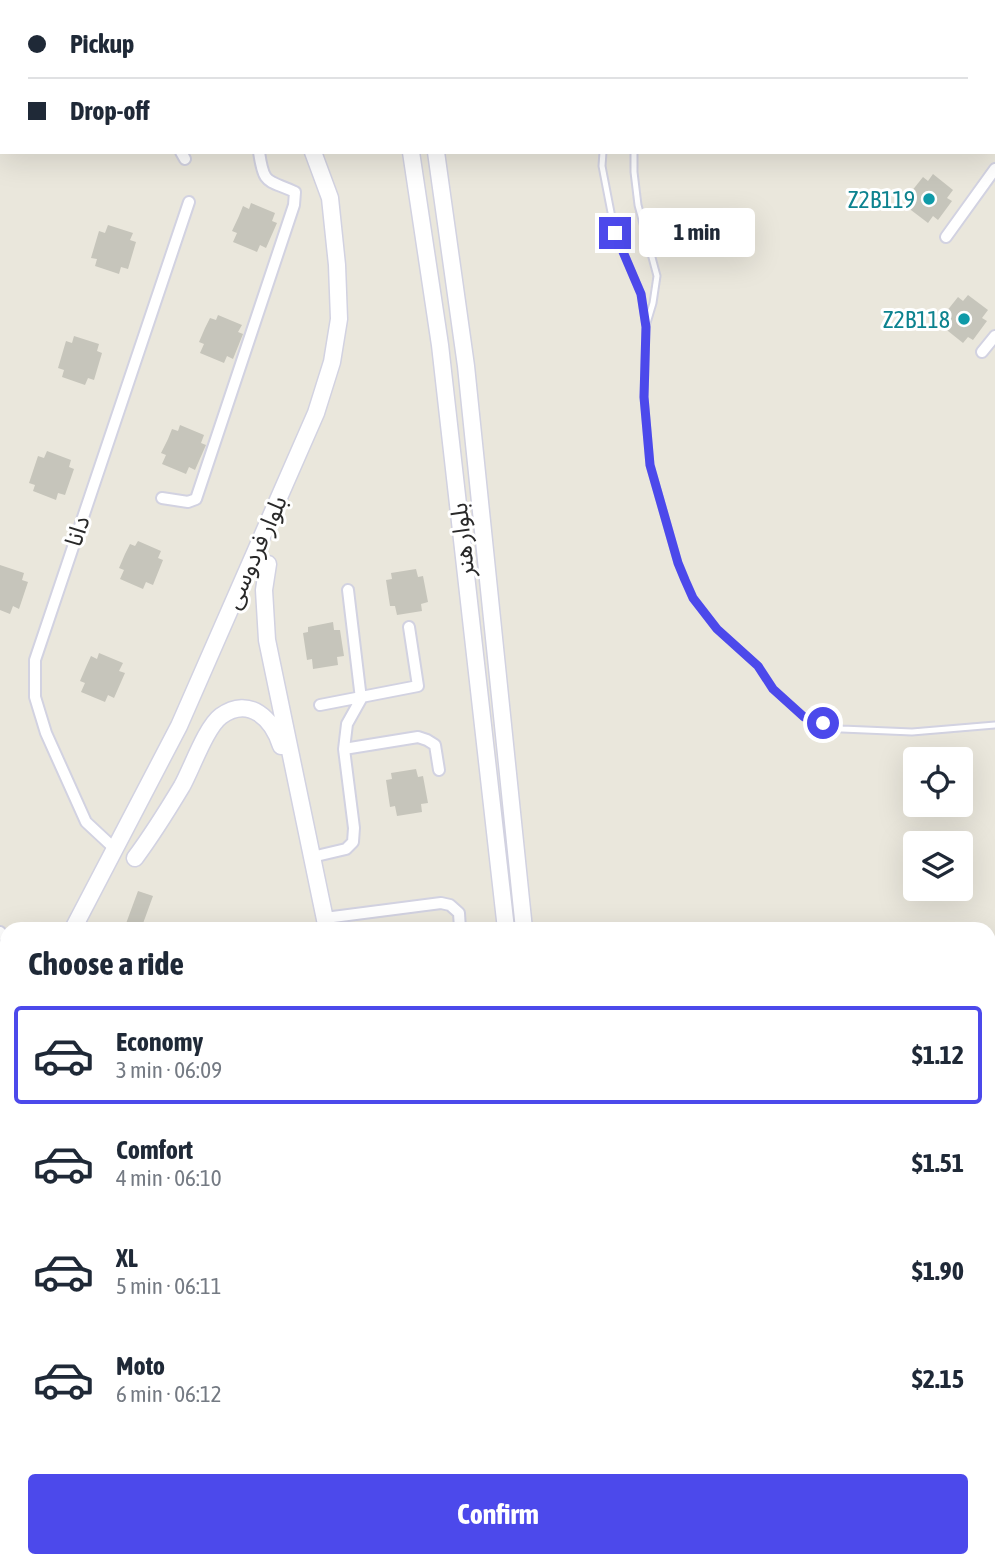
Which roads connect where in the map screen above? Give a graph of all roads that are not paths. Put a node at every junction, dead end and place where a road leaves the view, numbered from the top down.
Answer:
1 (259, 154) edge
2 (314, 154) edge
3 (411, 154) edge
4 (436, 154) edge
5 (603, 154) edge
6 (634, 154) edge
7 (995, 169) edge
8 (189, 202) dead end
9 (946, 237) dead end
10 (646, 327) junction
11 (995, 337) edge
12 (982, 352) dead end
13 (162, 498) dead end
14 (268, 564) dead end
15 (348, 590) dead end
16 (409, 627) dead end
17 (360, 699) junction
18 (320, 705) dead end
19 (995, 725) edge
20 (344, 750) junction
21 (439, 770) dead end
22 (302, 811) junction
23 (115, 849) junction
24 (312, 857) junction
25 (135, 858) dead end
26 (76, 922) edge
27 (326, 922) edge
28 (337, 922) edge
29 (460, 922) edge
30 (505, 922) edge
31 (523, 922) edge

1 - 13 street
2 - 23 street, بلوار فردوسی
3 - 30 street, بلوار هنر
4 - 31 street, بلوار هنر
5 - 10 lane
6 - 10 lane
7 - 9 street
8 - 23 street, دانا
10 - 19 lane
11 - 12 street
14 - 22 street
15 - 17 street
16 - 17 street
17 - 18 street
17 - 20 street
20 - 21 street
20 - 24 street
22 - 24 street
22 - 25 street
23 - 26 street, بلوار فردوسی
24 - 27 street
28 - 29 street

